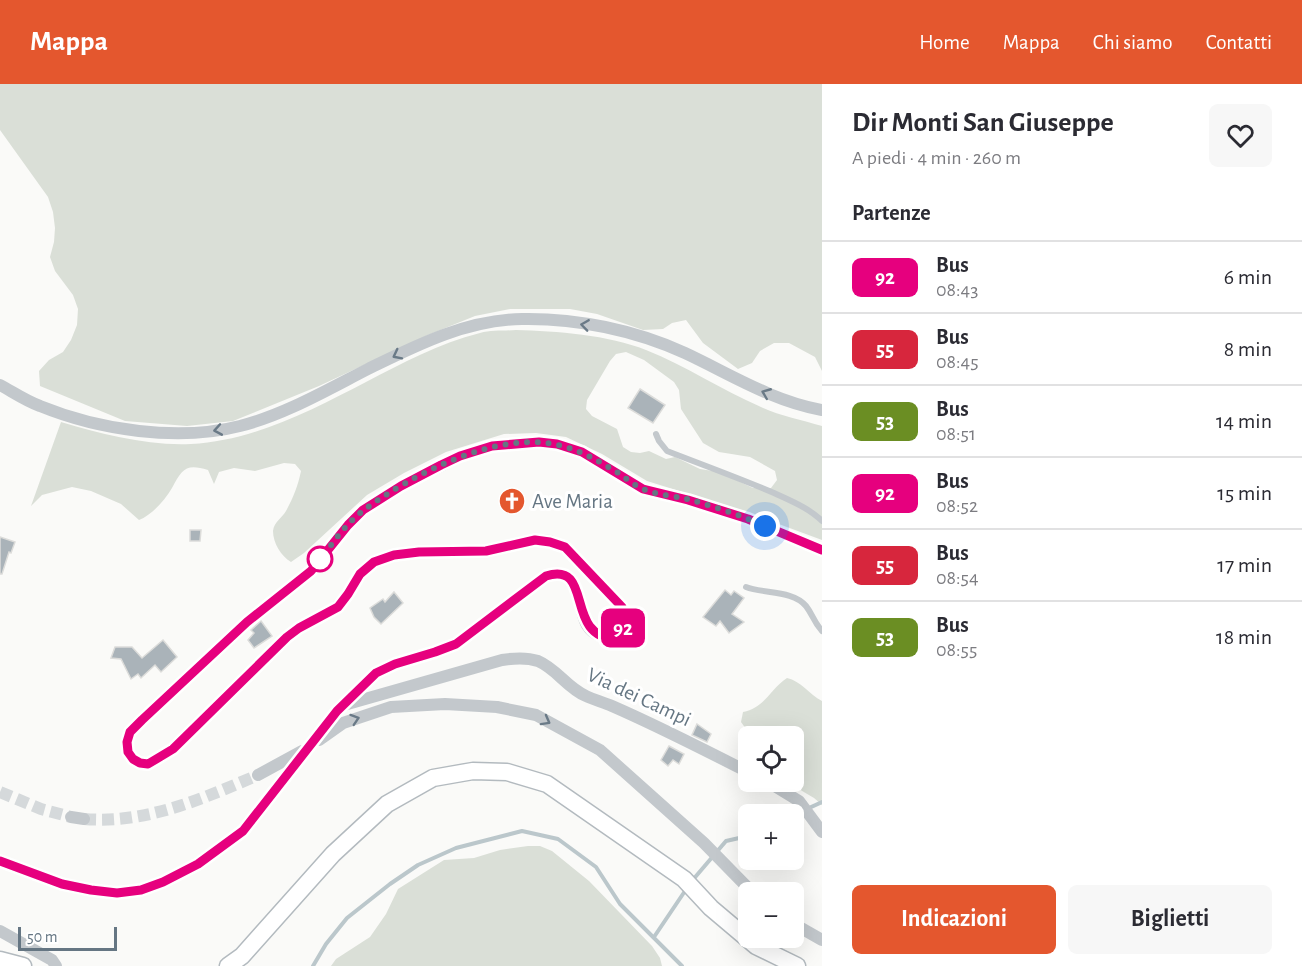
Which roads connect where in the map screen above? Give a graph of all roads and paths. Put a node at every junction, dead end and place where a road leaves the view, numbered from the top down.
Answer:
1 (0, 385) edge
2 (822, 410) edge
3 (656, 434) dead end
4 (822, 521) edge
5 (822, 550) edge
6 (746, 587) dead end
7 (822, 631) edge
8 (342, 705) junction
9 (306, 749) junction
10 (738, 767) edge
11 (258, 775) tunnel mouth
12 (784, 792) edge
13 (822, 832) edge
14 (0, 861) edge
15 (742, 882) edge
16 (804, 930) edge
17 (0, 931) edge
18 (822, 940) edge
19 (0, 960) edge
20 (23, 966) edge
21 (56, 966) edge
22 (228, 966) edge
23 (797, 966) edge

2 -> 1 street
3 - 4 lane
5 - 8 street
6 - 7 lane
8 - 9 street
8 - 10 street, Via dei Campi
9 - 11 street
9 - 14 street
9 -> 15 street
12 - 13 street
16 - 18 street
17 - 21 street
19 - 20 main road
22 - 23 main road

